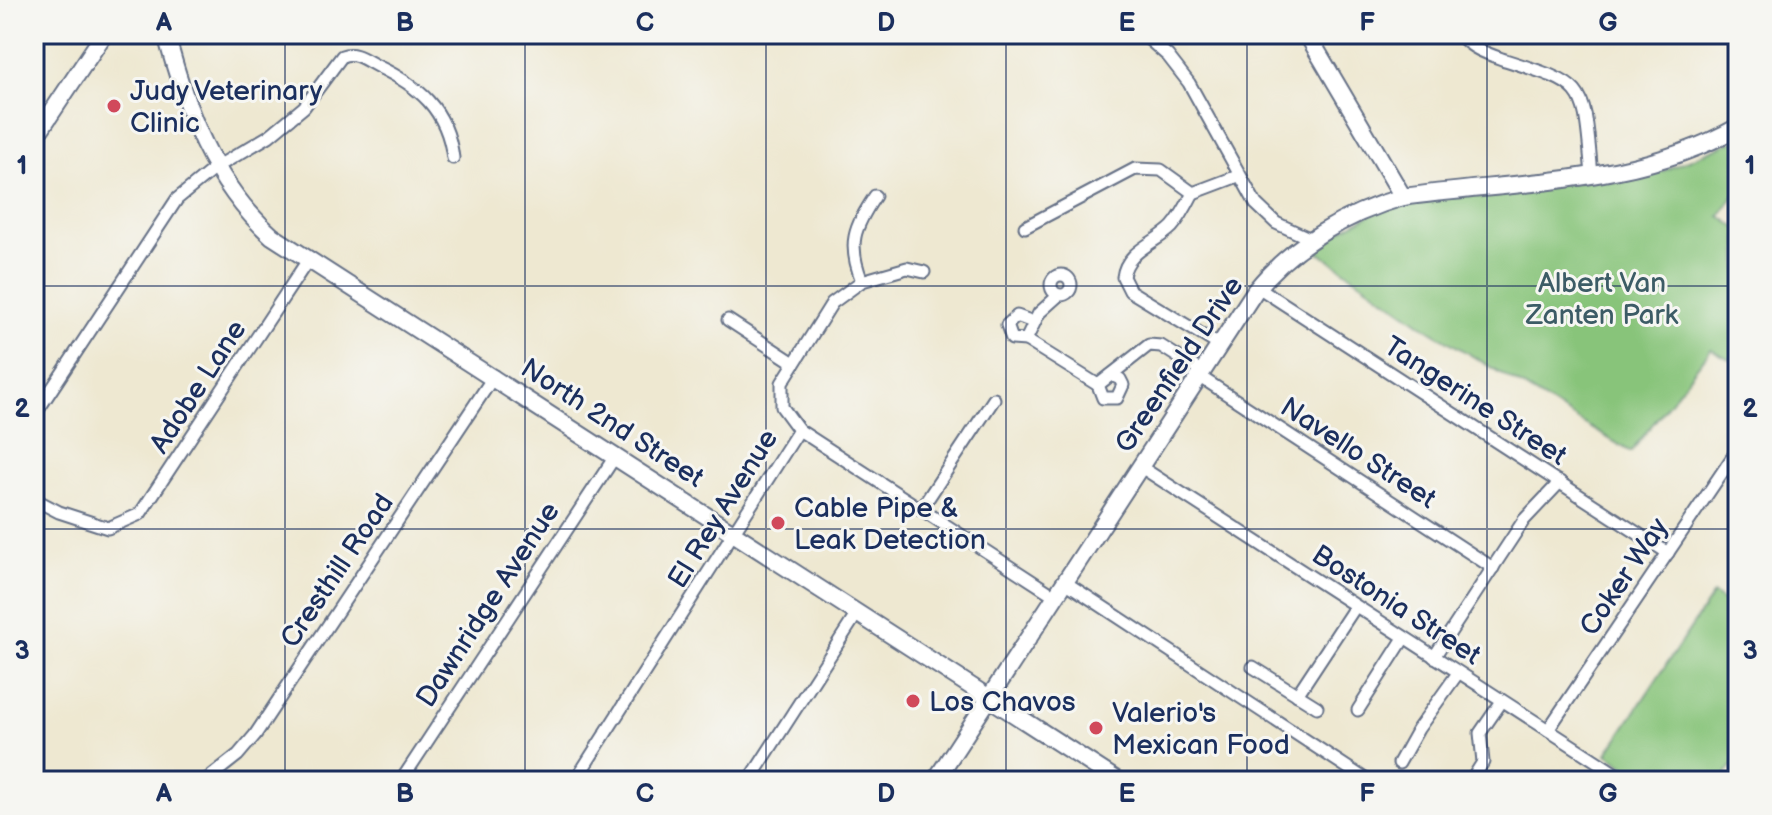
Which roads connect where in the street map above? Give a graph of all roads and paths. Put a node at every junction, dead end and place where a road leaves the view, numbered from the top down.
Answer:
1 (104, 34) edge
2 (166, 34) edge
3 (1143, 34) edge
4 (1307, 34) edge
5 (1459, 34) edge
6 (1738, 127) edge
7 (34, 139) edge
8 (453, 158) dead end
9 (215, 168) junction
10 (1592, 175) junction
11 (1238, 176) junction
12 (1193, 193) junction
13 (875, 196) dead end
14 (1403, 197) junction
15 (1025, 227) dead end
16 (1311, 239) junction
17 (308, 260) junction
18 (924, 272) dead end
19 (862, 281) junction
20 (1258, 287) junction
21 (1059, 295) dead end
22 (728, 320) dead end
23 (1033, 322) junction
24 (1026, 340) junction
25 (1219, 345) junction
26 (794, 363) junction
27 (1200, 374) junction
28 (1111, 375) junction
29 (494, 376) junction
30 (1098, 385) junction
31 (994, 399) dead end
32 (34, 416) edge
33 (799, 430) junction
34 (1738, 449) edge
35 (616, 455) junction
36 (1141, 467) junction
37 (1560, 482) junction
38 (34, 499) edge
39 (921, 509) junction
40 (736, 533) junction
41 (1668, 553) junction
42 (1493, 568) junction
43 (1060, 589) junction
44 (1355, 607) junction
45 (858, 612) junction
46 (1404, 638) junction
47 (1434, 657) junction
48 (1253, 667) dead end
49 (1458, 673) junction
50 (1297, 695) junction
51 (988, 696) junction
52 (1502, 701) junction
53 (1317, 707) dead end
54 (1358, 710) dead end
55 (1548, 730) junction
56 (1399, 763) dead end
57 (1609, 776) edge
58 (205, 781) edge
59 (401, 781) edge
60 (575, 781) edge
61 (749, 781) edge
62 (935, 781) edge
63 (1118, 781) edge
64 (1368, 781) edge
65 (1471, 781) edge
66 (1627, 781) edge

1 - 7 main road
2 - 9 main road, North 2nd Street
3 - 11 street
4 - 14 main road
5 - 10 street
6 - 10 main road, Greenfield Drive
8 - 9 street
9 - 17 main road, North 2nd Street
9 - 32 street
10 - 14 main road, Greenfield Drive
11 - 12 street
11 - 16 street
12 - 15 street
12 - 25 street
13 - 19 street
14 - 16 main road, Greenfield Drive
16 - 20 main road, Greenfield Drive
17 - 29 main road, North 2nd Street
17 - 38 street, Adobe Lane
18 - 19 street, El Rey Avenue
19 - 26 street, El Rey Avenue
20 - 25 main road, Greenfield Drive
20 - 37 street, Tangerine Street
21 - 23 street
22 - 26 street
23 - 24 street
23 - 24 street
24 - 30 street
25 - 27 main road, Greenfield Drive
26 - 33 street, El Rey Avenue
27 - 28 street, Navello Street
27 - 36 main road, Greenfield Drive
27 - 42 street, Navello Street
28 - 30 street
28 - 30 street
29 - 35 main road, North 2nd Street
29 - 58 street, Cresthill Road
31 - 39 street
33 - 39 street
33 - 40 street, El Rey Avenue
34 - 41 street, Coker Way
35 - 40 main road, North 2nd Street
35 - 59 street, Dawnridge Avenue
36 - 43 main road, Greenfield Drive
36 - 44 street, Bostonia Street
37 - 41 street, Tangerine Street
37 - 42 street
39 - 43 street
40 - 45 main road, North 2nd Street
40 - 60 street, El Rey Avenue
41 - 55 street, Coker Way
42 - 47 street
43 - 51 main road, Greenfield Drive
43 - 64 street
44 - 46 street, Bostonia Street
44 - 50 street
45 - 51 main road, North 2nd Street
45 - 61 street
46 - 47 street, Bostonia Street
46 - 54 street
47 - 49 street, Bostonia Street
48 - 50 street
49 - 52 street, Bostonia Street
49 - 56 street
50 - 53 street
51 - 62 main road, Greenfield Drive
51 - 63 main road, North 2nd Street
52 - 55 street, Bostonia Street
52 - 65 street
55 - 57 street, Bostonia Street
57 - 66 street, Bostonia Street

